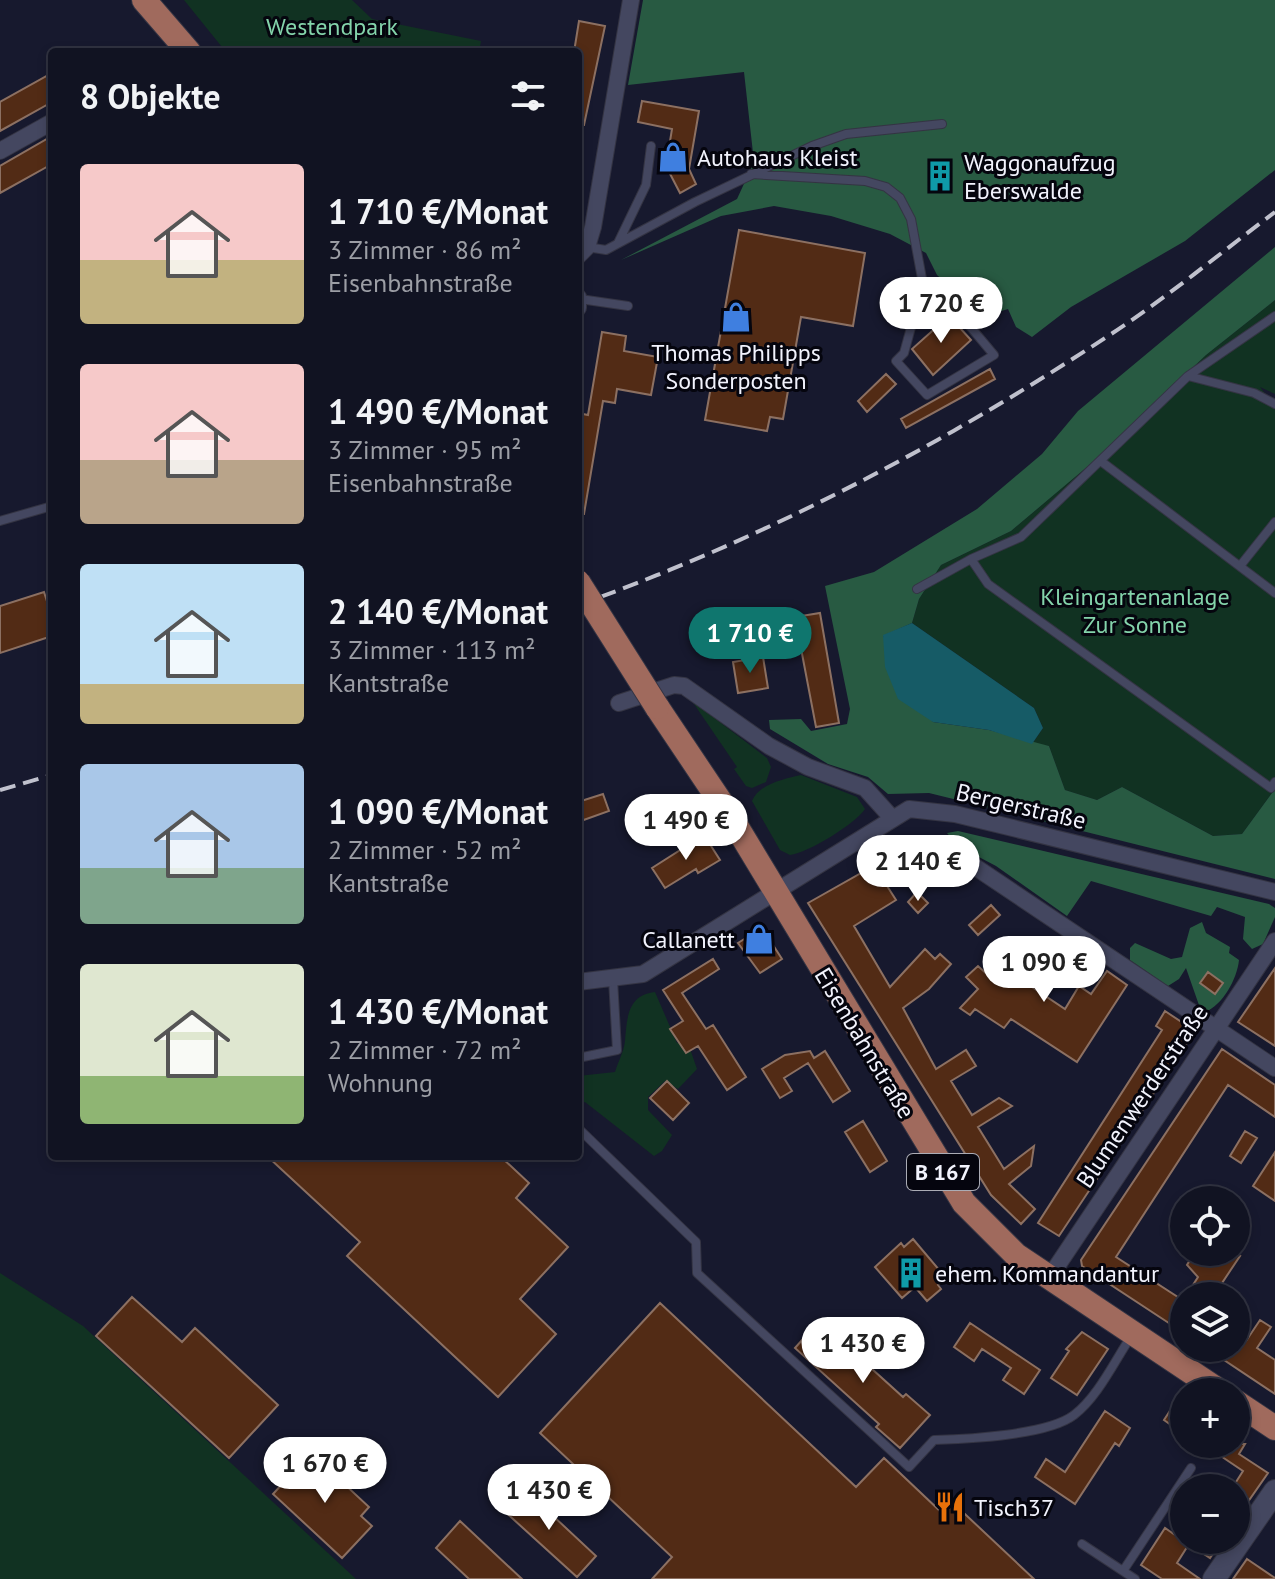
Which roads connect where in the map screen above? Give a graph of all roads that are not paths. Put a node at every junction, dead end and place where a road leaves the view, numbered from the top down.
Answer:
1 (144, 0) edge
2 (631, 0) edge
3 (180, 48) edge
4 (48, 124) edge
5 (942, 124) dead end
6 (651, 146) dead end
7 (0, 151) edge
8 (751, 174) junction
9 (618, 244) junction
10 (582, 252) edge
11 (923, 284) junction
12 (582, 301) edge
13 (628, 306) dead end
14 (1275, 316) edge
15 (1188, 376) junction
16 (1275, 404) edge
17 (1102, 462) junction
18 (48, 507) edge
19 (0, 521) edge
20 (1275, 522) edge
21 (971, 559) junction
22 (1240, 566) junction
23 (582, 588) edge
24 (917, 589) dead end
25 (1275, 593) edge
26 (619, 703) dead end
27 (1275, 782) edge
28 (892, 818) junction
29 (941, 844) dead end
30 (775, 891) junction
31 (1275, 892) edge
32 (1275, 941) edge
33 (613, 979) junction
34 (582, 982) edge
35 (1216, 1028) junction
36 (582, 1057) edge
37 (1275, 1068) edge
38 (582, 1132) edge
39 (1049, 1278) junction
40 (1133, 1334) junction
41 (1200, 1378) edge
42 (1250, 1411) edge
43 (1275, 1428) edge
44 (1191, 1468) dead end
45 (1275, 1491) edge
46 (1082, 1544) dead end
47 (1123, 1571) junction
48 (1135, 1579) edge
49 (1214, 1579) edge

1 - 3 main road
2 - 10 street
4 - 7 street
5 - 8 lane
6 - 9 lane
8 - 9 lane
8 - 11 lane
9 - 10 lane
11 - 11 lane
12 - 13 lane
14 - 15 lane
15 - 16 lane
15 - 17 lane
17 - 21 lane
17 - 22 lane
18 - 19 lane
20 - 22 lane
21 - 24 lane
21 - 27 lane
22 - 25 lane
23 - 30 main road, Eisenbahnstraße / B 167, bridge
26 - 28 street
28 - 30 street, Bergerstraße
28 - 31 street, Bergerstraße
29 - 35 street
30 - 33 street, Bergerstraße
30 - 39 main road, Eisenbahnstraße / B 167
32 - 35 street, Blumenwerderstraße
33 - 34 street, Bergerstraße
33 - 36 lane
35 - 37 street
35 - 39 street, Blumenwerderstraße
38 - 40 lane
39 - 40 main road, Eisenbahnstraße / B 167
40 - 41 main road, Eisenbahnstraße / B 167
42 - 43 main road
44 - 47 lane
45 - 49 main road
46 - 47 lane
47 - 48 lane

